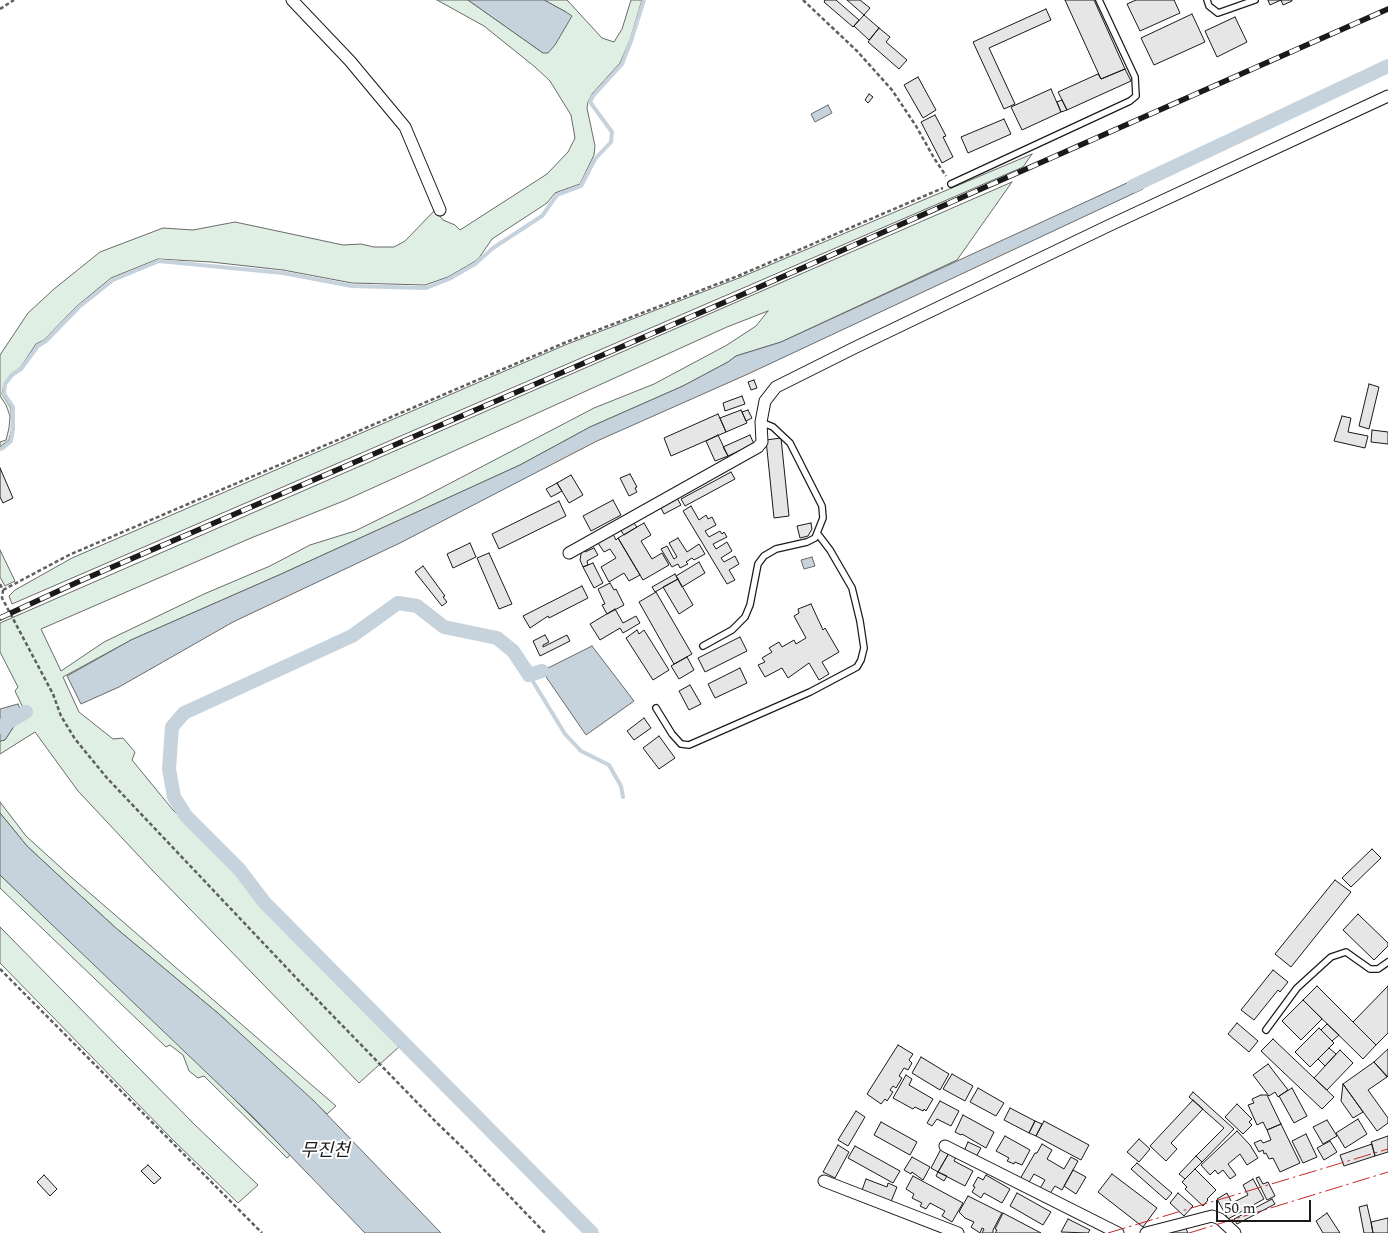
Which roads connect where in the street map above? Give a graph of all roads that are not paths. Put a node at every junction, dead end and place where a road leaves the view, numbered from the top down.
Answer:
1 (292, 0) edge
2 (1099, 0) edge
3 (1207, 0) edge
4 (1255, 0) edge
5 (1388, 96) edge
6 (951, 184) road end
7 (440, 210) dead end
8 (761, 422) junction
9 (818, 533) junction
10 (570, 552) dead end
11 (703, 646) dead end
12 (656, 708) dead end
13 (1388, 962) edge
14 (1266, 1030) dead end
15 (945, 1146) dead end
16 (824, 1181) dead end
17 (958, 1233) edge
18 (1118, 1233) edge
19 (1146, 1233) edge
20 (1235, 1233) edge

1 - 7 street
2 - 6 lane
3 - 4 lane
5 - 8 street
8 - 9 lane
8 - 10 street
9 - 11 lane
9 - 12 lane
13 - 14 lane
15 - 18 street
16 - 17 street
19 - 20 street

